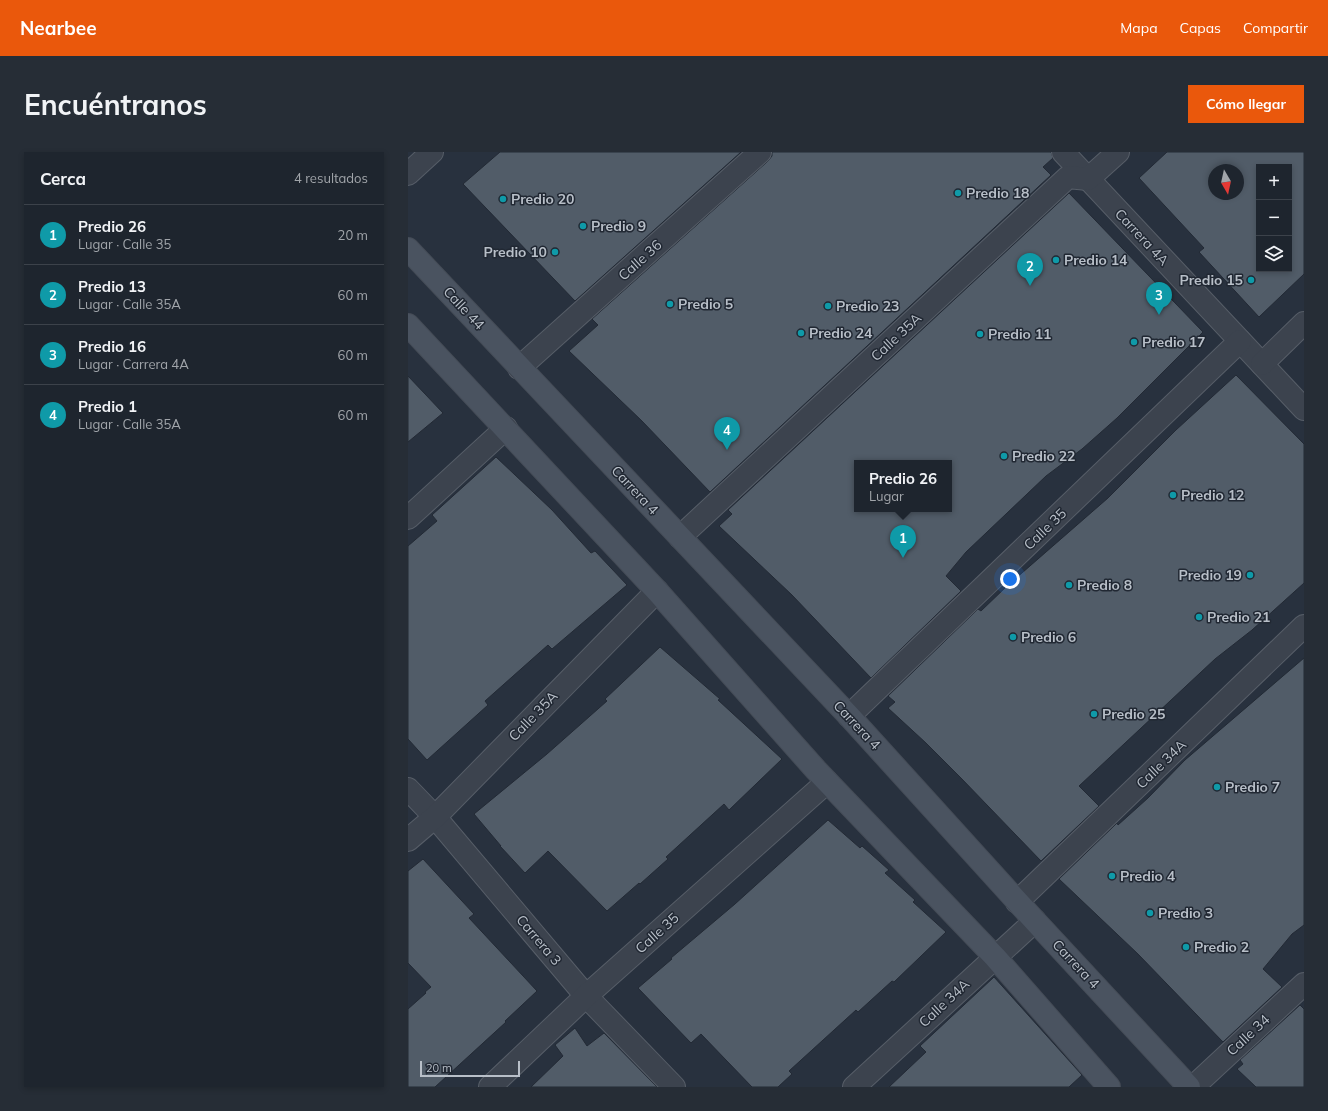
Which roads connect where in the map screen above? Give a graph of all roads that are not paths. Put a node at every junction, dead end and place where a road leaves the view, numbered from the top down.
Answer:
1 (432, 152) edge
2 (760, 152) edge
3 (1063, 152) edge
4 (1118, 152) edge
5 (408, 174) edge
6 (1088, 179) junction
7 (408, 249) edge
8 (1304, 324) edge
9 (408, 325) edge
10 (1240, 341) junction
11 (1262, 364) junction
12 (520, 368) junction
13 (1304, 409) edge
14 (506, 428) junction
15 (408, 518) edge
16 (680, 537) junction
17 (657, 591) junction
18 (1304, 626) edge
19 (849, 716) junction
20 (828, 782) junction
21 (408, 789) edge
22 (434, 817) junction
23 (408, 840) edge
24 (1018, 902) junction
25 (1035, 921) junction
26 (995, 957) junction
27 (1304, 984) edge
28 (586, 996) junction
29 (490, 1087) edge
30 (674, 1087) edge
31 (854, 1087) edge
32 (1110, 1087) edge
33 (1189, 1087) edge
34 (1193, 1087) edge

1 - 5 street
2 - 12 street, Calle 36
3 - 6 street, Carrera 4A
4 - 6 street
6 - 10 street, Carrera 4A
6 - 16 street, Calle 35A
7 - 12 main road, Calle 44
8 - 11 street
9 - 14 main road
10 - 11 street, Carrera 4A
10 - 19 street, Calle 35
11 - 13 street, Carrera 4A
12 - 16 main road, Carrera 4
14 - 15 street
14 - 17 main road
16 - 19 main road, Carrera 4
17 - 20 main road
17 - 22 street, Calle 35A
18 - 24 street, Calle 34A
19 - 24 main road, Carrera 4
20 - 26 main road
20 - 28 street, Calle 35
21 - 22 street, Carrera 3
22 - 23 street, Calle 35A
22 - 28 street, Carrera 3
24 - 25 main road, Carrera 4
25 - 26 street, Calle 34A
25 - 33 main road, Carrera 4
26 - 31 street, Calle 34A
26 - 32 main road
27 - 34 street, Calle 34
28 - 29 street, Calle 35
28 - 30 street, Carrera 3

